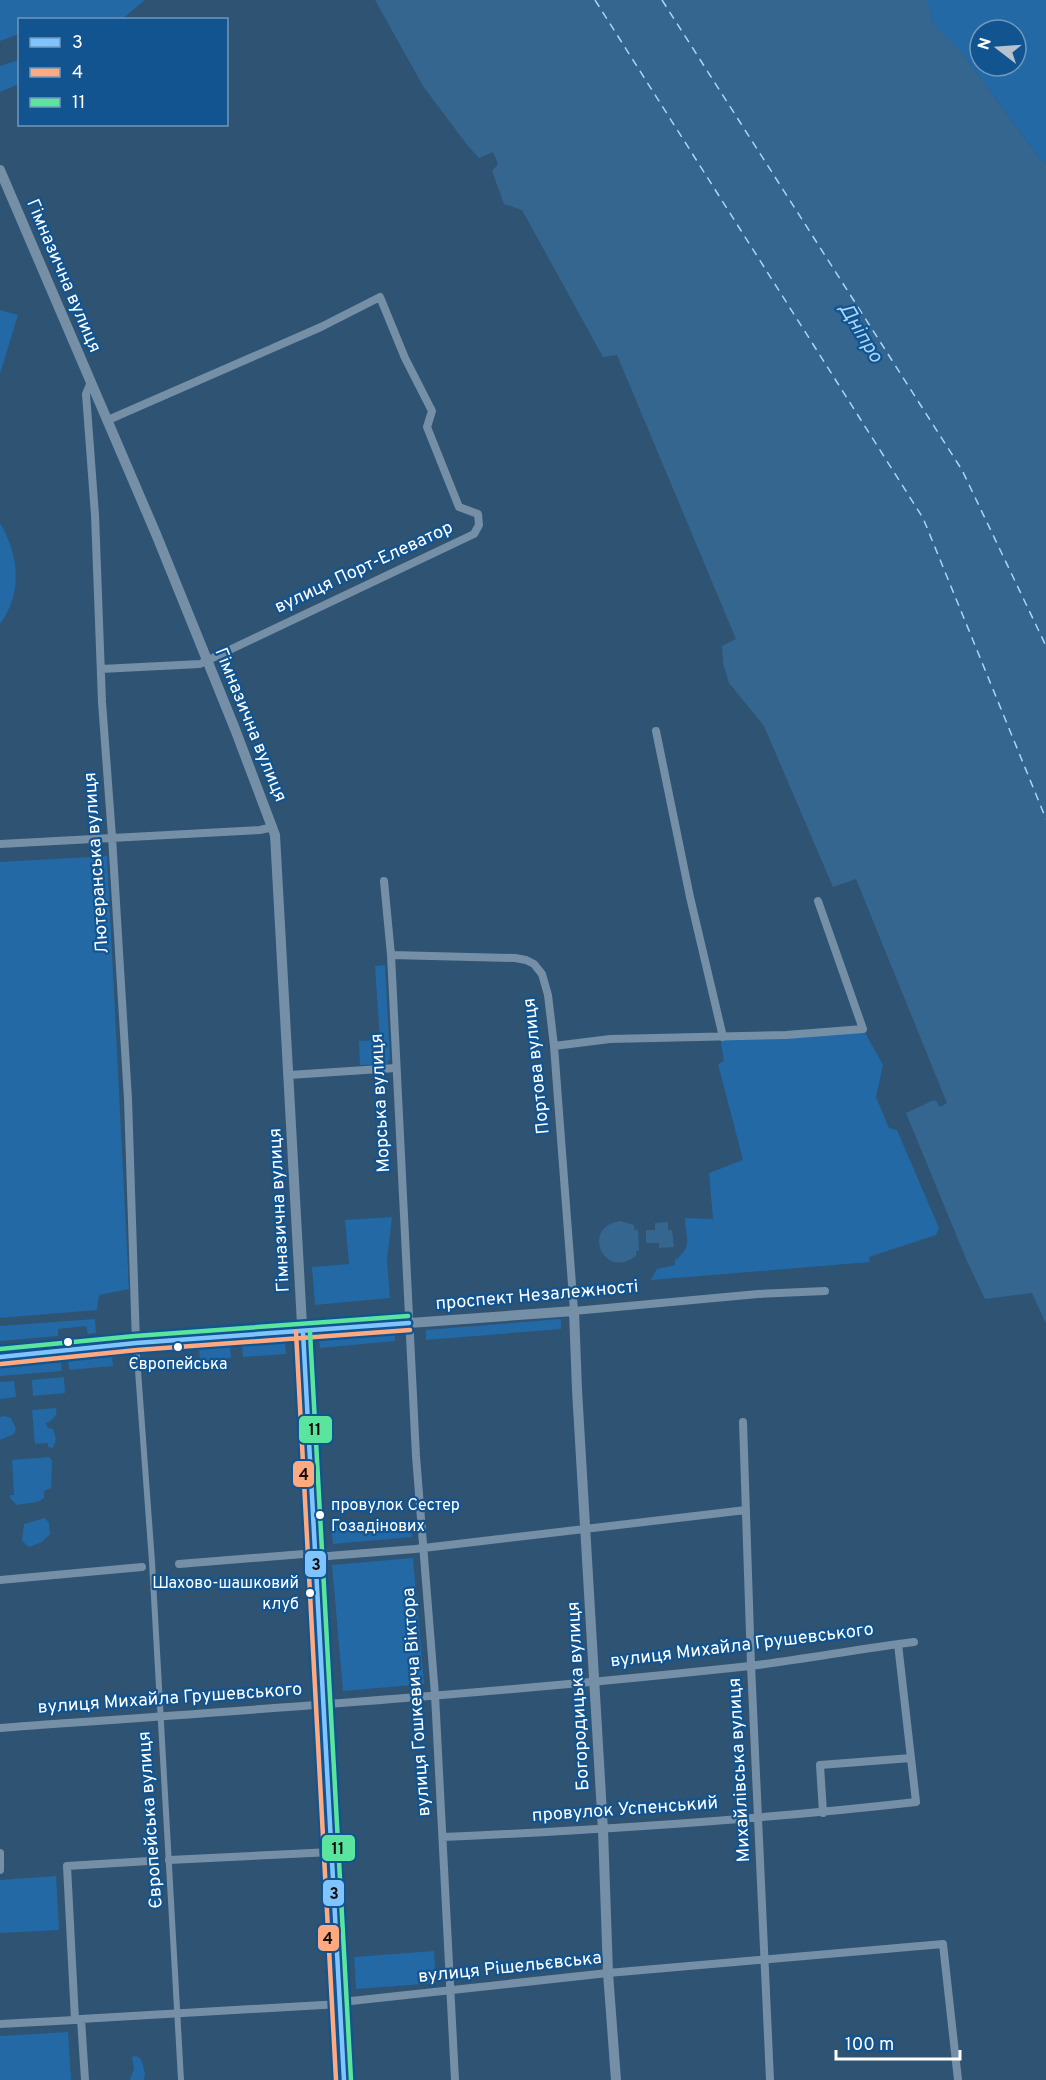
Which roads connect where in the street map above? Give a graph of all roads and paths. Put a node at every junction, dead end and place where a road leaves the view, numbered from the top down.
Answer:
1 (0, 170) edge
2 (90, 382) junction
3 (108, 420) junction
4 (207, 661) junction
5 (100, 669) junction
6 (656, 731) dead end
7 (273, 827) junction
8 (112, 837) junction
9 (0, 844) edge
10 (384, 881) dead end
11 (818, 901) dead end
12 (391, 955) junction
13 (723, 1037) junction
14 (554, 1046) junction
15 (396, 1068) junction
16 (289, 1075) junction
17 (825, 1291) dead end
18 (574, 1311) junction
19 (410, 1323) junction
20 (303, 1332) junction
21 (136, 1343) junction
22 (0, 1357) edge
23 (743, 1422) dead end
24 (746, 1510) junction
25 (586, 1529) junction
26 (423, 1548) junction
27 (316, 1555) junction
28 (179, 1564) dead end
29 (142, 1567) dead end
30 (0, 1581) edge
31 (914, 1642) dead end
32 (898, 1644) junction
33 (751, 1665) junction
34 (594, 1680) junction
35 (435, 1695) junction
36 (324, 1704) junction
37 (159, 1716) junction
38 (0, 1728) edge
39 (911, 1758) junction
40 (823, 1813) junction
41 (759, 1818) junction
42 (603, 1830) junction
43 (443, 1837) junction
44 (332, 1852) junction
45 (0, 1853) edge
46 (169, 1860) junction
47 (149, 1861) dead end
48 (1, 1870) edge
49 (765, 1960) junction
50 (608, 1973) junction
51 (450, 1991) junction
52 (340, 2004) junction
53 (177, 2015) junction
54 (78, 2020) junction
55 (0, 2024) edge
56 (85, 2080) edge
57 (181, 2080) edge
58 (344, 2080) edge
59 (455, 2080) edge
60 (616, 2080) edge
61 (770, 2080) edge
62 (958, 2080) edge

1 - 2 street, Гімназична вулиця
2 - 3 street, Гімназична вулиця
2 - 5 street, Лютеранська вулиця
3 - 4 street, Гімназична вулиця
3 - 4 street, вулиця Порт-Елеватор
4 - 5 street, вулиця Порт-Елеватор
4 - 7 street, Гімназична вулиця
5 - 8 street, Лютеранська вулиця
6 - 13 street
7 - 8 street
7 - 16 street, Гімназична вулиця
8 - 9 street
8 - 21 street, Лютеранська вулиця
10 - 12 street, Морська вулиця
11 - 13 street
12 - 14 street, Портова вулиця
12 - 15 street, Морська вулиця
13 - 14 street
14 - 18 street, Портова вулиця
15 - 16 street
15 - 19 street, Морська вулиця
16 - 20 street, Гімназична вулиця
17 - 18 street, проспект Незалежності
18 - 19 street, проспект Незалежності
18 - 25 street, Богородицька вулиця
19 - 20 street, проспект Незалежності
19 - 26 street, вулиця Гошкевича Віктора
20 - 21 street, проспект Незалежності
20 - 27 street, Гімназична вулиця
21 - 22 street, проспект Незалежності
21 - 37 street, Європейська вулиця
23 - 24 street, Михайлівська вулиця
24 - 25 street
24 - 33 street, Михайлівська вулиця
25 - 26 street
25 - 34 street, Богородицька вулиця
26 - 27 street
26 - 35 street, вулиця Гошкевича Віктора
27 - 28 street
27 - 36 street, Гімназична вулиця
29 - 30 street
31 - 32 street, вулиця Михайла Грушевського
32 - 33 street, вулиця Михайла Грушевського
32 - 39 street
33 - 34 street, вулиця Михайла Грушевського
33 - 41 street, Михайлівська вулиця
34 - 35 street, вулиця Михайла Грушевського
34 - 42 street, Богородицька вулиця
35 - 36 street, вулиця Михайла Грушевського
35 - 43 street, вулиця Гошкевича Віктора
36 - 37 street, вулиця Михайла Грушевського
36 - 44 street, Гімназична вулиця
37 - 38 street, вулиця Михайла Грушевського
37 - 46 street, Європейська вулиця
39 - 40 street, провулок Успенський
39 - 40 street
40 - 41 street, провулок Успенський
41 - 42 street, провулок Успенський
41 - 49 street, Михайлівська вулиця
42 - 43 street, провулок Успенський
42 - 50 street, Богородицька вулиця
43 - 51 street, вулиця Гошкевича Віктора
44 - 46 street
44 - 52 street, Гімназична вулиця
45 - 48 street
46 - 53 street, Європейська вулиця
47 - 54 street
49 - 50 street, вулиця Рішельєвська
49 - 61 street, Михайлівська вулиця
49 - 62 street, вулиця Рішельєвська
50 - 51 street, вулиця Рішельєвська
50 - 60 street, Богородицька вулиця
51 - 52 street, вулиця Рішельєвська
51 - 59 street, вулиця Гошкевича Віктора
52 - 53 street, вулиця Рішельєвська
52 - 58 street, Гімназична вулиця
53 - 54 street, вулиця Рішельєвська
53 - 57 street, Європейська вулиця
54 - 55 street, вулиця Рішельєвська
54 - 56 street

